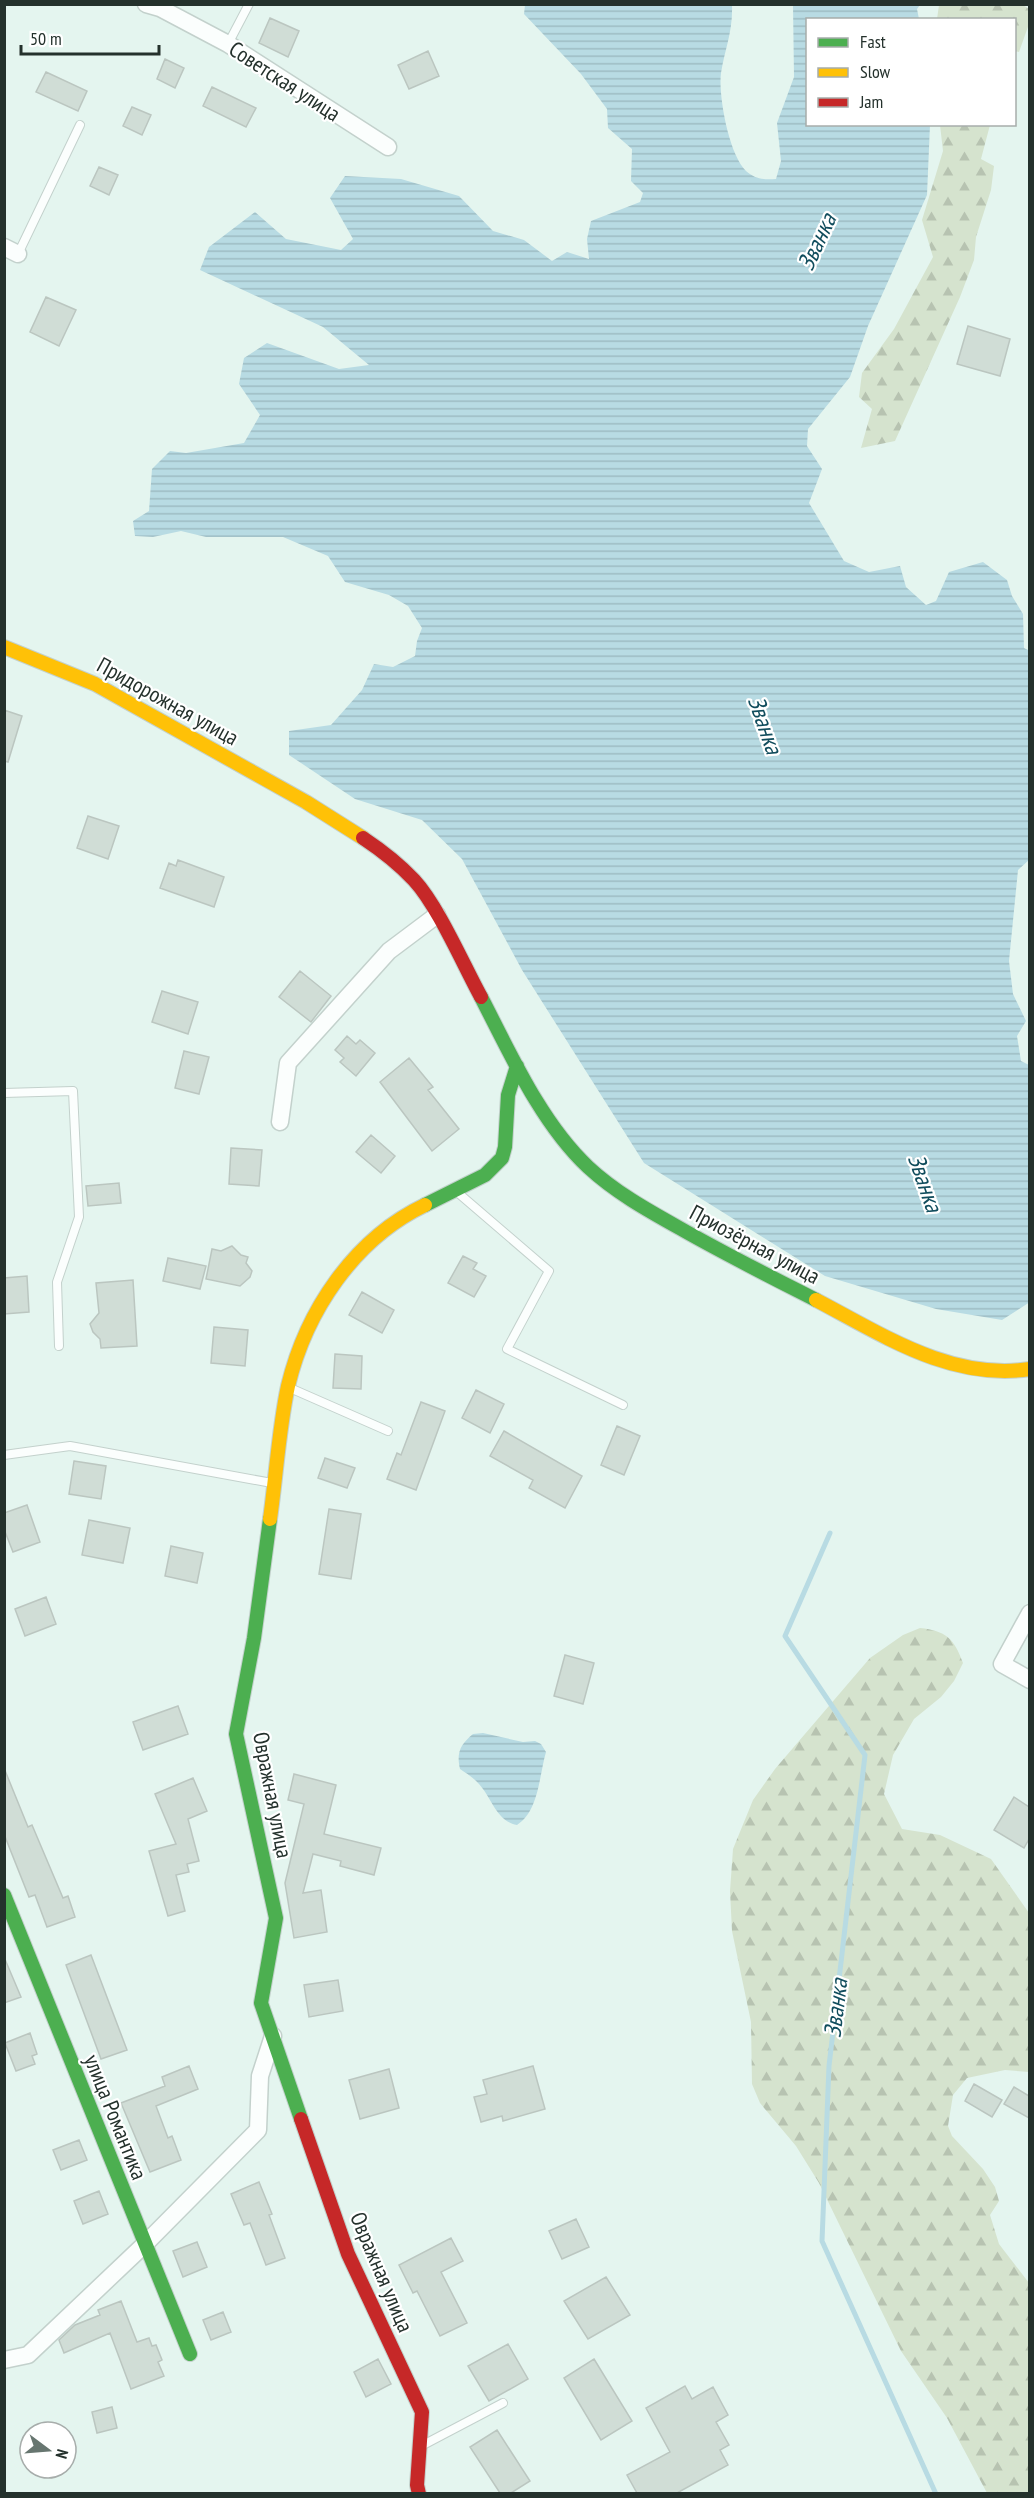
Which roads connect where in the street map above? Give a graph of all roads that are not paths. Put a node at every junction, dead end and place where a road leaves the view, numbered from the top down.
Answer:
1 (146, 4) edge
2 (249, 4) edge
3 (228, 44) junction
4 (80, 125) dead end
5 (388, 147) dead end
6 (11, 250) edge
7 (4, 647) edge
8 (437, 915) junction
9 (517, 1066) junction
10 (4, 1093) edge
11 (280, 1122) dead end
12 (455, 1190) junction
13 (59, 1346) dead end
14 (1029, 1369) edge
15 (288, 1387) junction
16 (623, 1405) dead end
17 (388, 1431) dead end
18 (4, 1455) edge
19 (276, 1484) junction
20 (1029, 1613) edge
21 (1029, 1680) edge
22 (4, 1896) edge
23 (273, 2036) junction
24 (145, 2244) junction
25 (190, 2354) dead end
26 (4, 2360) edge
27 (503, 2403) dead end
28 (422, 2446) junction
29 (418, 2493) edge

1 - 3 street, Советская улица
2 - 3 lane
3 - 5 street, Советская улица
4 - 6 lane
7 - 8 street, Придорожная улица
8 - 9 street, Приозёрная улица
8 - 11 street
9 - 12 street, Овражная улица
9 - 14 street, Приозёрная улица
10 - 13 lane
12 - 15 street, Овражная улица
12 - 16 lane
15 - 17 lane
15 - 19 street, Овражная улица
18 - 19 lane
19 - 23 street, Овражная улица
20 - 21 street
22 - 24 street, улица Романтика
23 - 24 street
23 - 28 street, Овражная улица
24 - 25 street, улица Романтика
24 - 26 street
27 - 28 lane
28 - 29 street, Овражная улица

